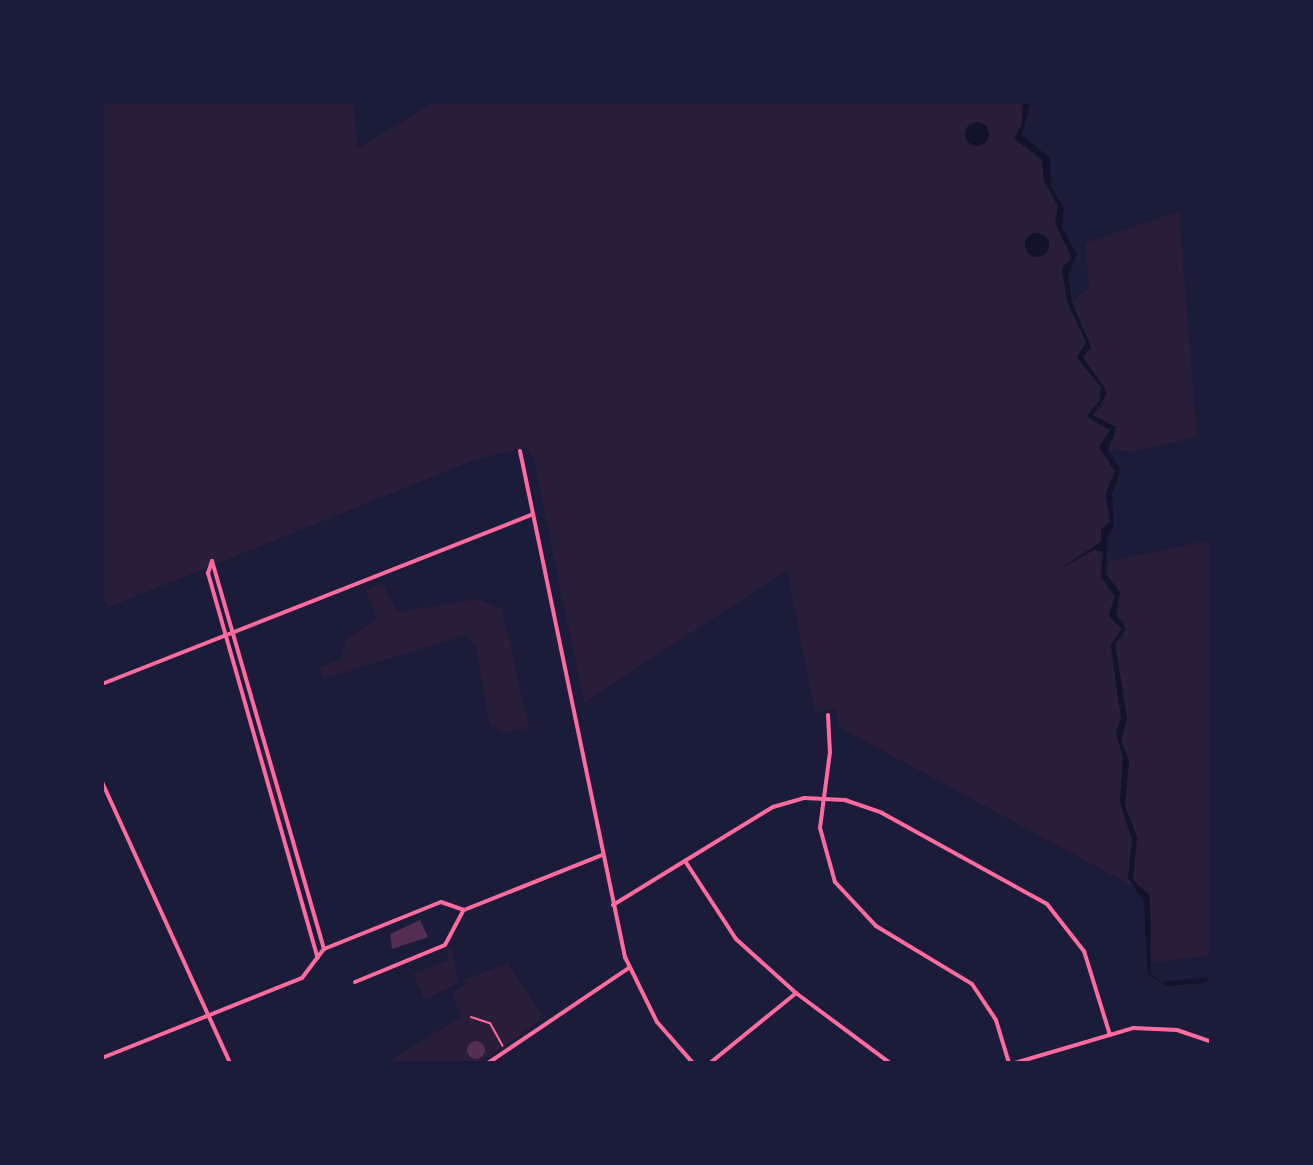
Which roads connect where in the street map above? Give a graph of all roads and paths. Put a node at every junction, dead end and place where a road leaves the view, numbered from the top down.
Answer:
1 (520, 451) dead end
2 (532, 515) junction
3 (233, 633) junction
4 (225, 636) junction
5 (102, 684) edge
6 (828, 715) dead end
7 (102, 782) edge
8 (823, 797) junction
9 (602, 855) junction
10 (685, 861) junction
11 (613, 905) junction
12 (464, 910) junction
13 (324, 949) junction
14 (318, 958) junction
15 (629, 968) junction
16 (355, 982) dead end
17 (796, 993) junction
18 (210, 1015) junction
19 (471, 1017) dead end
20 (1110, 1035) junction
21 (1211, 1042) edge
22 (506, 1051) junction
23 (102, 1058) edge
24 (230, 1063) edge
25 (488, 1063) edge
26 (693, 1063) edge
27 (710, 1063) edge
28 (890, 1063) edge
29 (1012, 1063) edge

1 - 2 street
2 - 3 street
2 - 9 street
3 - 4 street
3 - 4 street
3 - 13 street
4 - 5 street
4 - 14 street
6 - 8 street
7 - 18 street
8 - 10 street
8 - 20 street
8 - 29 street
9 - 11 street
9 - 12 street
10 - 11 street
10 - 17 street
11 - 15 street
12 - 13 street
12 - 16 street
13 - 14 street
14 - 18 street
15 - 22 street
15 - 26 street
17 - 27 street
17 - 28 street
18 - 23 street
18 - 24 street
19 - 22 path
20 - 21 street
20 - 29 street
22 - 25 street

